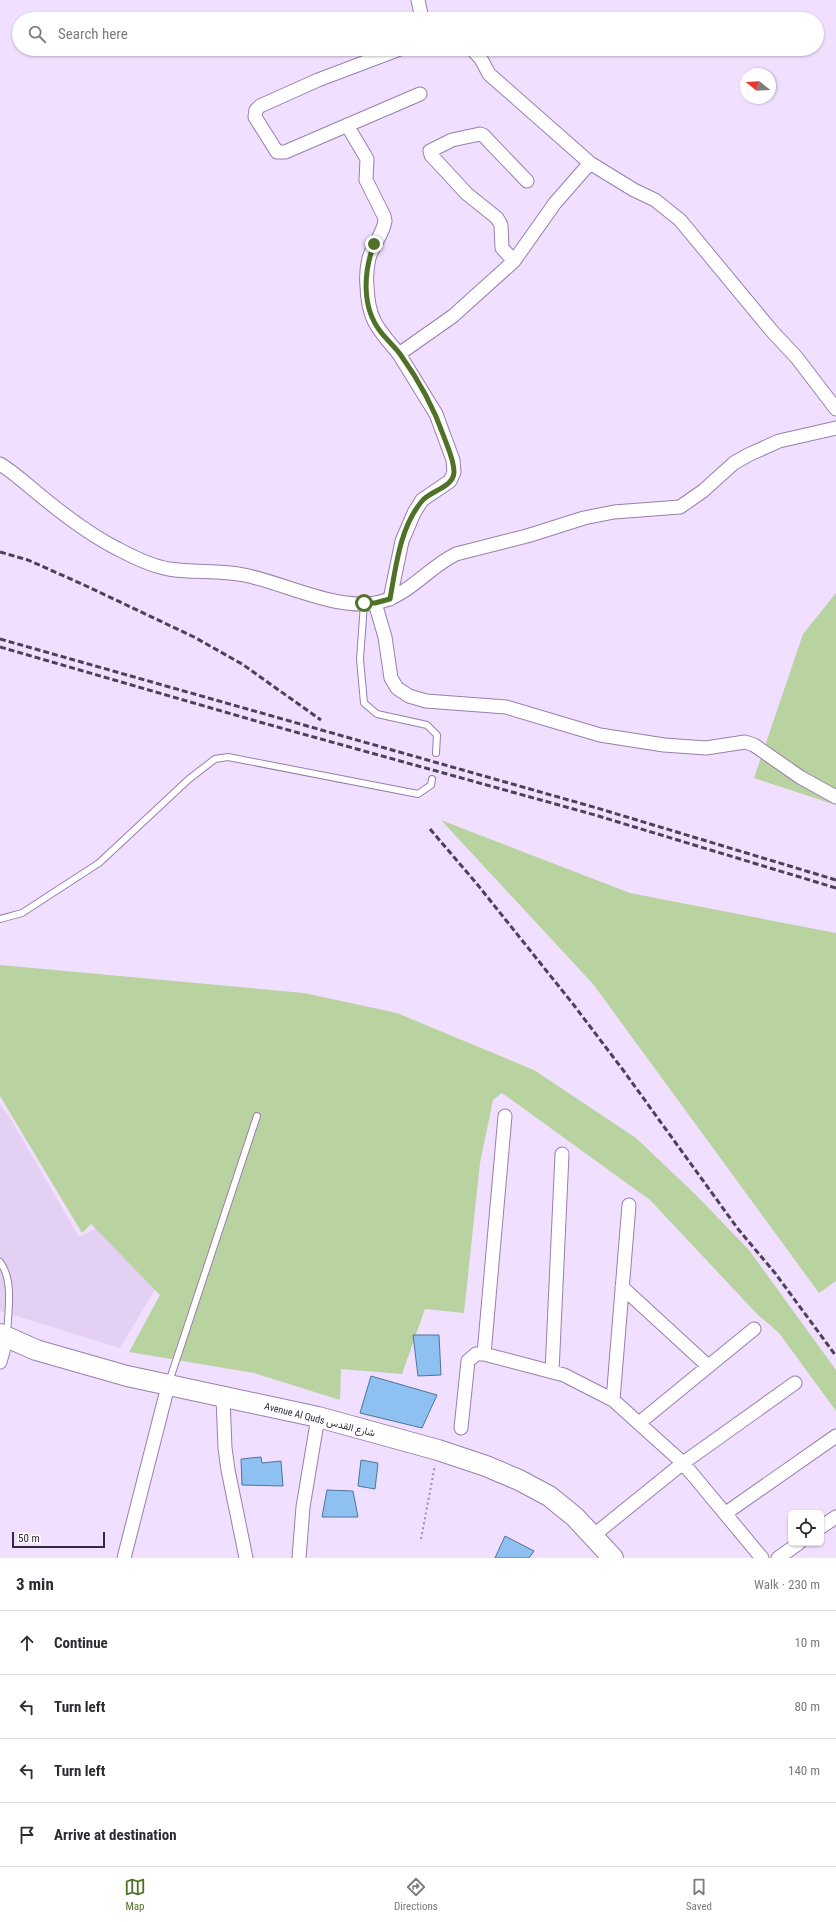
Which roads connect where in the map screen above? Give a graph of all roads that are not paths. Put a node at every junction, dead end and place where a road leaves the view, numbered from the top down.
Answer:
1 (418, 0) edge
2 (421, 12) edge
3 (381, 56) edge
4 (478, 56) edge
5 (420, 94) dead end
6 (347, 125) junction
7 (590, 163) junction
8 (527, 181) dead end
9 (514, 261) junction
10 (400, 354) junction
11 (836, 409) edge
12 (836, 428) edge
13 (0, 464) edge
14 (390, 599) junction
15 (370, 603) junction
16 (436, 754) dead end
17 (432, 779) dead end
18 (836, 797) edge
19 (0, 919) edge
20 (257, 1116) dead end
21 (505, 1116) dead end
22 (562, 1154) dead end
23 (629, 1205) dead end
24 (0, 1262) edge
25 (622, 1286) junction
26 (754, 1329) dead end
27 (3, 1335) edge
28 (484, 1354) junction
29 (0, 1362) edge
30 (708, 1366) junction
31 (552, 1372) junction
32 (795, 1383) dead end
33 (168, 1386) junction
34 (223, 1398) junction
35 (613, 1400) junction
36 (318, 1417) junction
37 (639, 1423) junction
38 (461, 1428) dead end
39 (836, 1436) edge
40 (683, 1462) junction
41 (726, 1513) junction
42 (836, 1517) edge
43 (824, 1525) edge
44 (594, 1535) junction
45 (795, 1546) edge
46 (124, 1558) edge
47 (246, 1558) edge
48 (299, 1558) edge
49 (613, 1558) edge
50 (762, 1558) edge
51 (778, 1558) edge

1 - 2 street
3 - 6 street
4 - 7 street
5 - 6 street
6 - 10 street
7 - 9 street
7 - 11 street
8 - 9 street
9 - 10 street
10 - 14 street
12 - 14 street
13 - 15 street
14 - 15 street
15 - 16 lane
15 - 18 street
17 - 19 lane
20 - 33 lane
21 - 28 street
22 - 31 street
23 - 25 street
24 - 27 lane
25 - 30 street
25 - 35 street
26 - 30 street
27 - 29 street
27 - 33 main road, Avenue Al Quds شارع القدس
28 - 31 street
28 - 38 street
30 - 37 street
31 - 35 street
32 - 40 street
33 - 34 main road, Avenue Al Quds شارع القدس
33 - 46 street
34 - 36 main road, Avenue Al Quds شارع القدس
34 - 47 street
35 - 37 street
36 - 44 main road, Avenue Al Quds شارع القدس
36 - 48 street
37 - 40 street
39 - 41 street
40 - 41 street
40 - 44 street
41 - 50 street
42 - 43 street
44 - 49 main road, Avenue Al Quds شارع القدس
45 - 51 street

